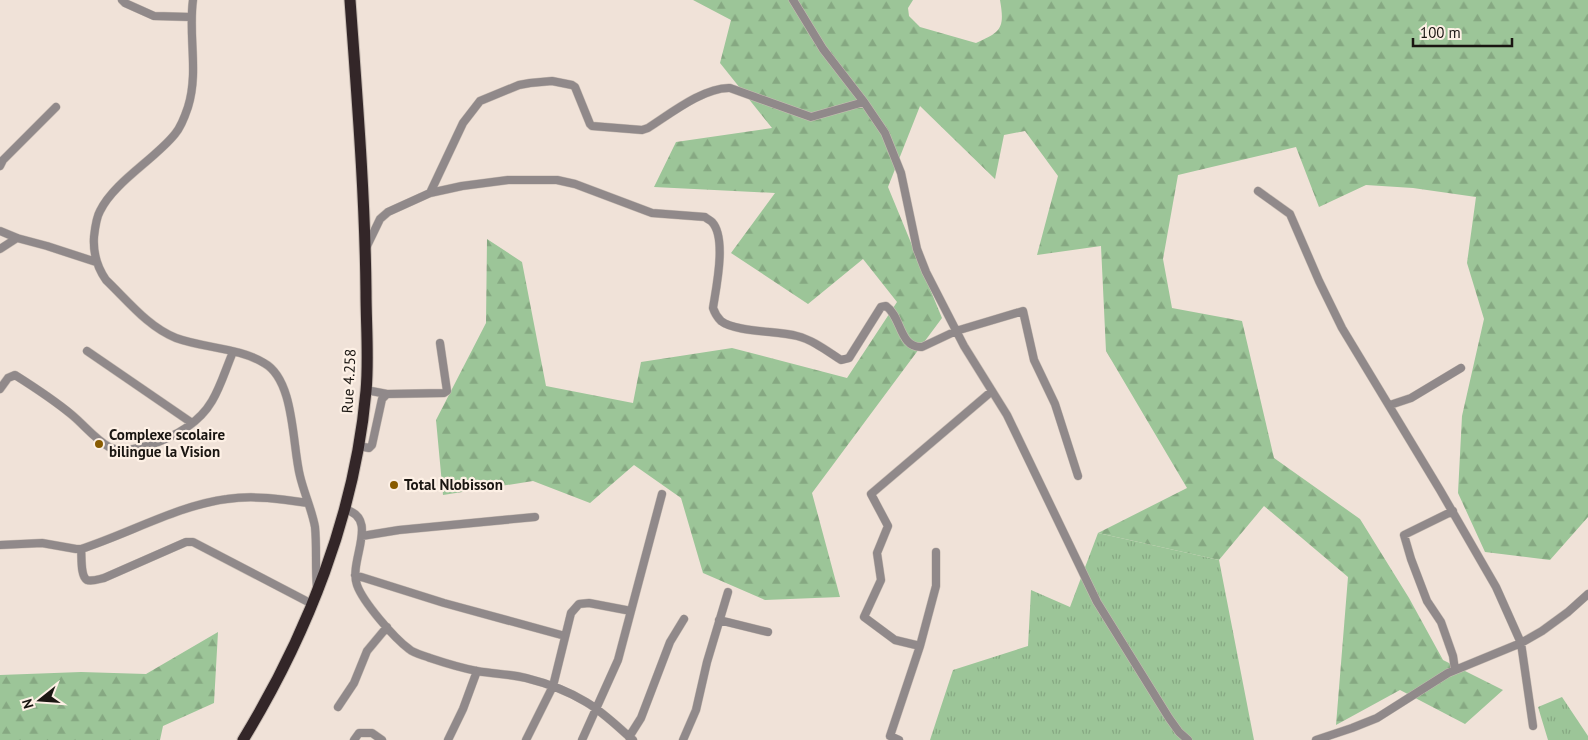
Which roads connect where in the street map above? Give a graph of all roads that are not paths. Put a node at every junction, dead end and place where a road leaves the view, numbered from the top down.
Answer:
1 (122, 0) edge
2 (193, 0) edge
3 (350, 0) edge
4 (793, 0) edge
5 (191, 16) junction
6 (864, 102) junction
7 (56, 106) dead end
8 (0, 166) edge
9 (1258, 191) dead end
10 (430, 193) junction
11 (0, 231) edge
12 (16, 238) junction
13 (0, 248) edge
14 (366, 250) junction
15 (96, 262) junction
16 (956, 331) junction
17 (440, 343) dead end
18 (87, 351) dead end
19 (233, 352) junction
20 (1461, 368) dead end
21 (0, 389) edge
22 (366, 390) junction
23 (992, 391) junction
24 (387, 394) junction
25 (1390, 405) junction
26 (192, 423) junction
27 (359, 446) junction
28 (1078, 476) dead end
29 (662, 494) dead end
30 (308, 503) junction
31 (344, 509) junction
32 (1453, 511) junction
33 (535, 517) dead end
34 (362, 536) junction
35 (0, 545) edge
36 (81, 549) junction
37 (936, 552) dead end
38 (355, 576) junction
39 (317, 592) junction
40 (728, 592) dead end
41 (1588, 594) edge
42 (312, 604) junction
43 (631, 611) junction
44 (684, 619) dead end
45 (719, 620) junction
46 (387, 627) junction
47 (768, 632) dead end
48 (565, 636) junction
49 (1521, 642) junction
50 (920, 646) junction
51 (1455, 670) junction
52 (477, 671) junction
53 (552, 686) junction
54 (338, 707) dead end
55 (596, 710) junction
56 (1533, 726) dead end
57 (631, 738) edge
58 (890, 738) edge
59 (243, 740) edge
60 (354, 740) edge
61 (382, 740) edge
62 (448, 740) edge
63 (526, 740) edge
64 (582, 740) edge
65 (683, 740) edge
66 (899, 740) edge
67 (1188, 740) edge
68 (1316, 740) edge

1 - 5 street
2 - 5 street
3 - 14 highway, Rue 4.258
4 - 6 street
5 - 15 street
6 - 10 street
6 - 16 street
7 - 8 street
9 - 25 street
10 - 14 street
10 - 16 street
11 - 12 street
12 - 13 street
12 - 15 street
14 - 22 highway, Rue 4.258
15 - 19 street
16 - 23 street
16 - 28 street
17 - 24 street
18 - 26 street
19 - 26 street
19 - 30 street
20 - 25 street
21 - 26 street
22 - 24 street
22 - 27 highway, Rue 4.258
23 - 50 street
23 - 67 street
24 - 27 street
25 - 32 street
27 - 31 highway, Rue 4.258
29 - 43 street
30 - 36 street
30 - 39 street
31 - 34 street
31 - 39 highway, Rue 4.258
32 - 49 street
32 - 51 street
33 - 34 street
34 - 38 street
35 - 36 street
36 - 42 street
37 - 50 street
38 - 46 street
38 - 48 street
39 - 42 highway, Rue 4.258
40 - 45 street
41 - 49 street
42 - 59 highway, Rue 4.258
43 - 48 street
43 - 55 street
44 - 57 street
45 - 47 street
45 - 65 street
46 - 52 street
46 - 54 street
48 - 53 street
49 - 51 street
49 - 56 street
50 - 58 street
51 - 68 street
52 - 53 street
52 - 62 street
53 - 55 street
53 - 63 street
55 - 57 street
55 - 64 street
58 - 66 street
60 - 61 street

